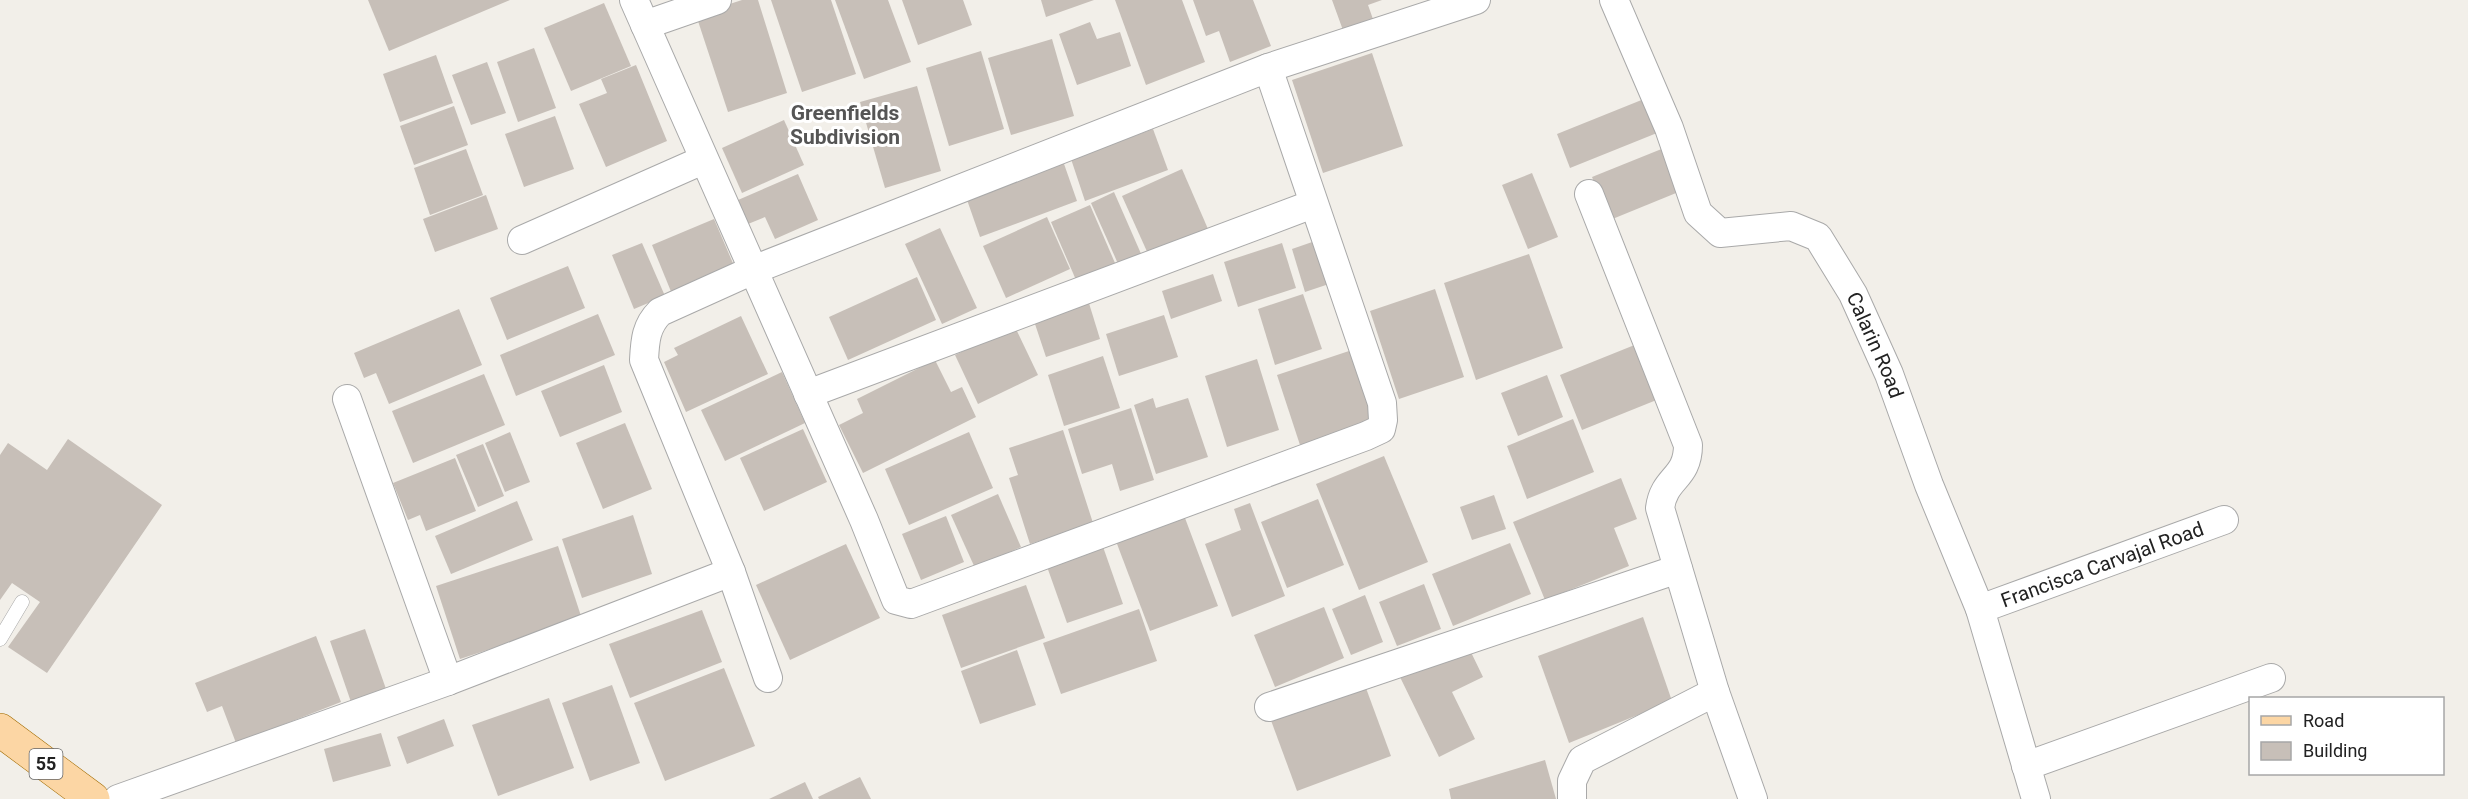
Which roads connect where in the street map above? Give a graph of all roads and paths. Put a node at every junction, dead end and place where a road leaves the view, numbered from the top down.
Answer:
1 (717, 0) edge
2 (1476, 0) edge
3 (1614, 0) edge
4 (639, 12) edge
5 (1268, 69) junction
6 (703, 160) junction
7 (1589, 194) dead end
8 (1312, 204) junction
9 (522, 240) dead end
10 (753, 270) junction
11 (808, 394) junction
12 (347, 399) dead end
13 (2224, 520) dead end
14 (1678, 569) junction
15 (731, 572) junction
16 (22, 602) dead end
17 (1980, 609) junction
18 (0, 639) edge
19 (768, 678) dead end
20 (2271, 678) dead end
21 (448, 681) junction
22 (1715, 692) junction
23 (1269, 707) dead end
24 (0, 730) edge
25 (2026, 766) junction
26 (93, 799) edge
27 (118, 799) edge
28 (1572, 799) edge
29 (1753, 799) edge
30 (2036, 799) edge

1 - 4 street
2 - 5 street
3 - 17 street, Calarin Road
4 - 6 street
5 - 8 street
5 - 10 street
6 - 9 street
6 - 10 street
7 - 14 street
8 - 11 street
8 - 11 street
10 - 11 street
10 - 15 street
12 - 21 street
13 - 17 street, Francisca Carvajal Road
14 - 22 street
14 - 23 street
15 - 19 street
15 - 21 street
16 - 18 lane
17 - 25 street, Calarin Road
20 - 25 street
21 - 27 street
22 - 28 street
22 - 29 street
24 - 26 main road, 55
25 - 30 street, Calarin Road

